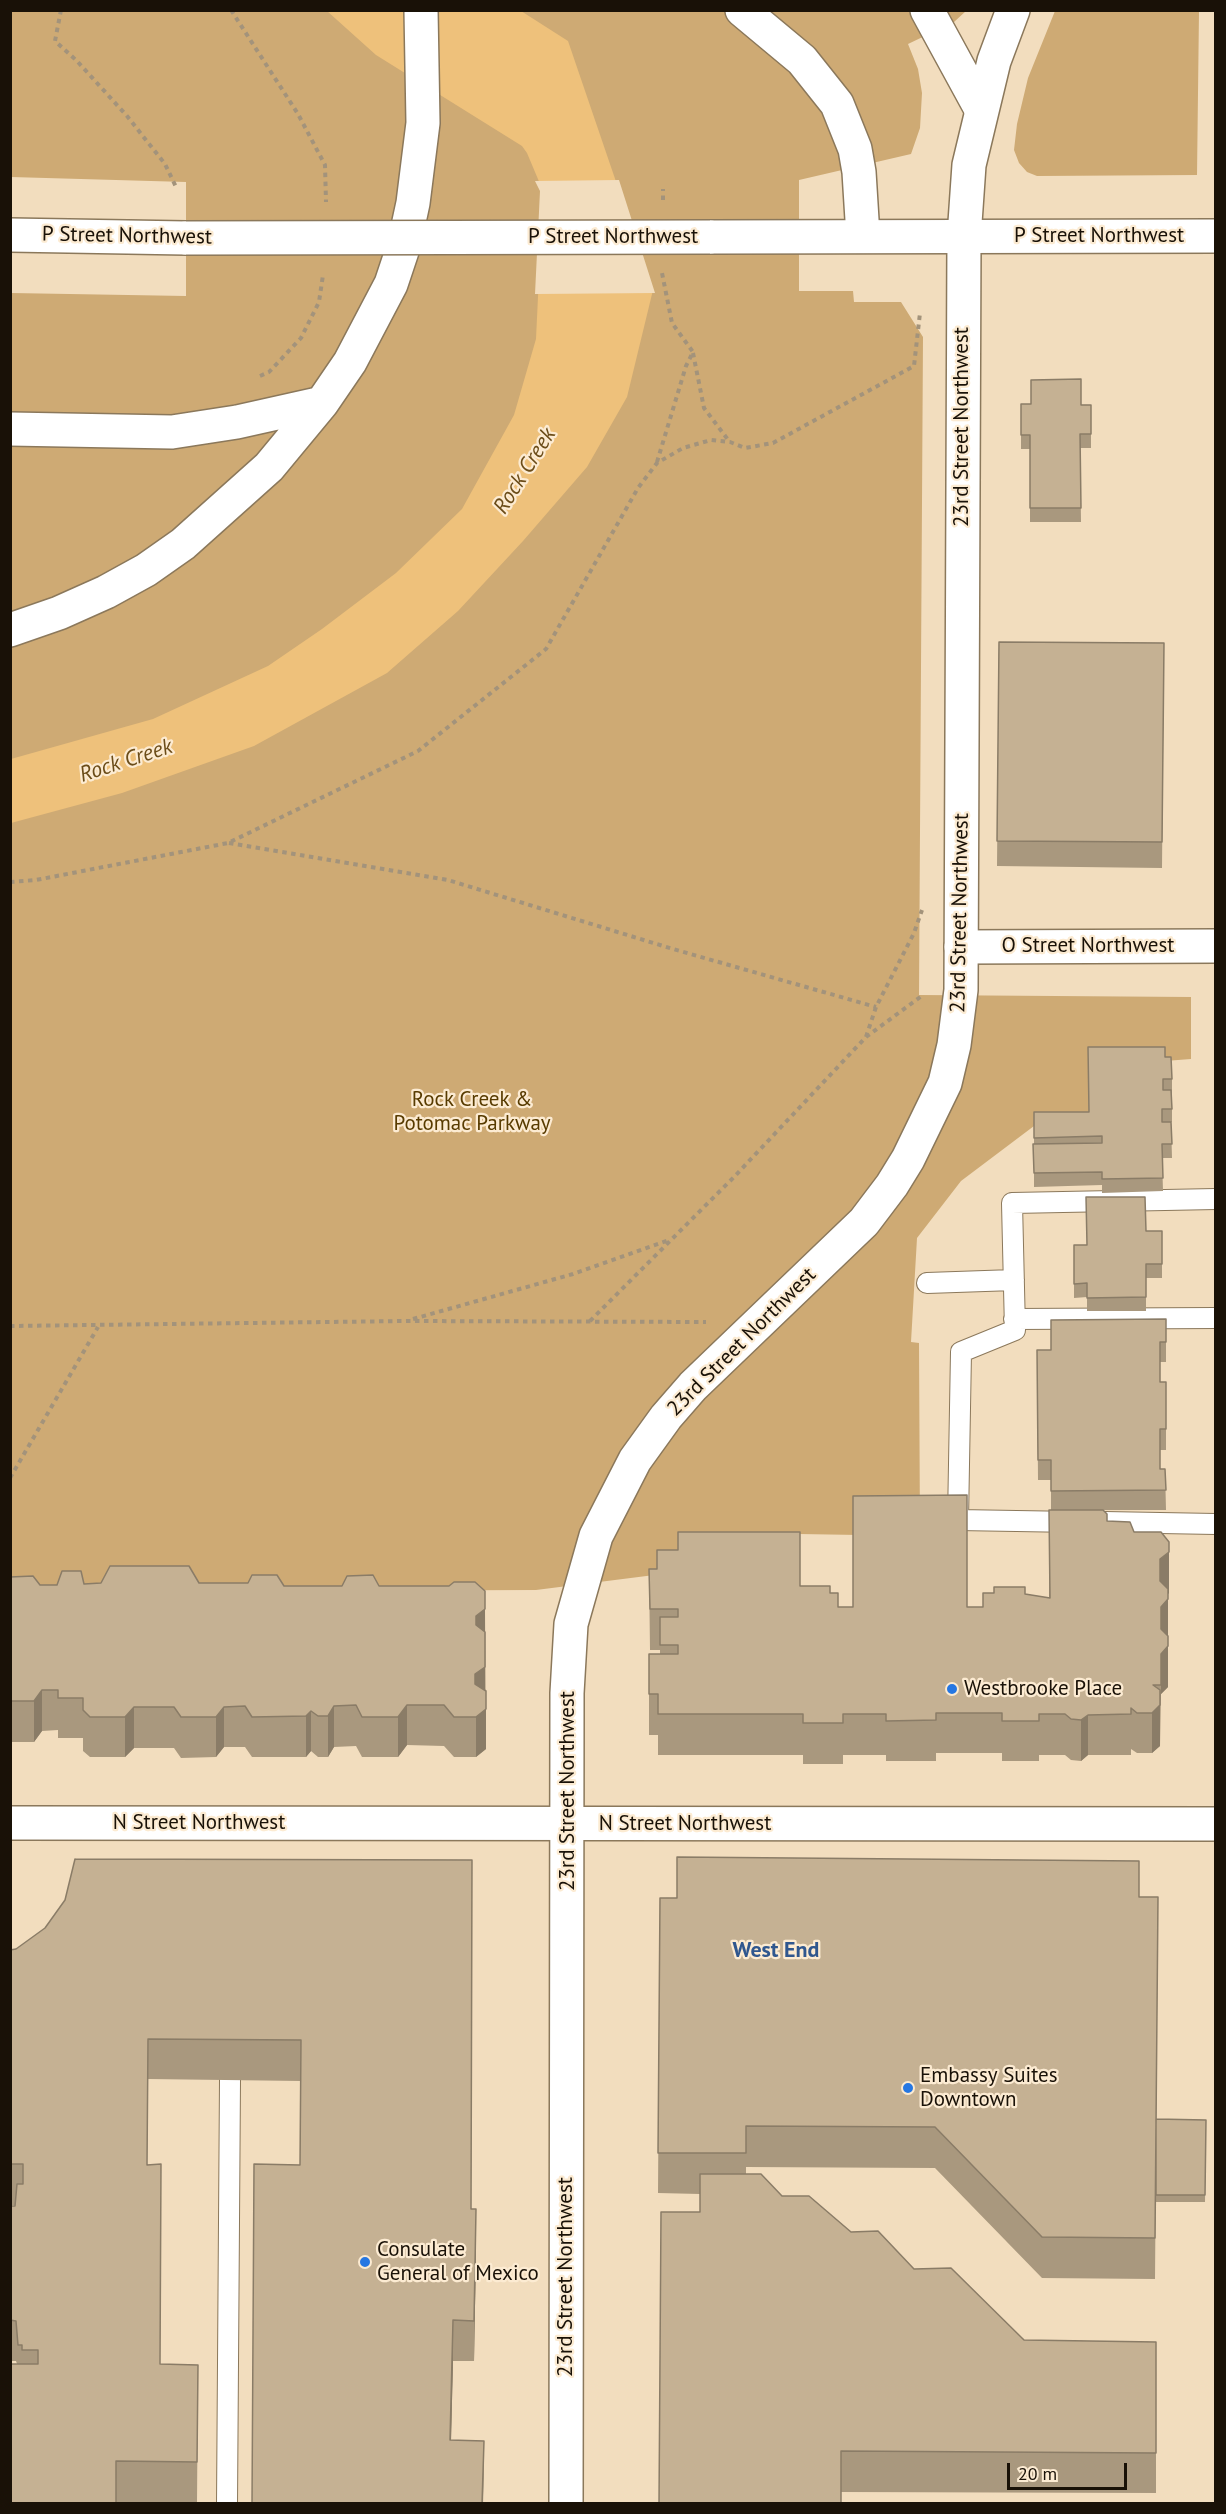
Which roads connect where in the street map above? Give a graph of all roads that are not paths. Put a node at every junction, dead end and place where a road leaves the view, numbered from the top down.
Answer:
1 (421, 10) edge
2 (742, 10) edge
3 (927, 10) edge
4 (1013, 10) edge
5 (981, 109) junction
6 (10, 235) edge
7 (862, 236) junction
8 (1215, 236) edge
9 (964, 237) junction
10 (322, 403) junction
11 (10, 429) edge
12 (10, 630) edge
13 (1215, 946) edge
14 (960, 947) junction
15 (1215, 1199) edge
16 (1014, 1280) junction
17 (927, 1283) dead end
18 (1215, 1318) edge
19 (1014, 1319) junction
20 (1215, 1524) edge
21 (10, 1823) edge
22 (568, 1824) junction
23 (1215, 1824) edge
24 (230, 2080) edge
25 (226, 2504) edge
26 (566, 2504) edge

1 - 10 main road
2 - 7 main road
3 - 5 main road
4 - 5 main road, 23rd Street Northwest
5 - 9 main road, 23rd Street Northwest
6 - 7 main road, P Street Northwest, bridge
7 - 9 main road, P Street Northwest
8 - 9 main road, P Street Northwest
9 - 14 main road, 23rd Street Northwest
10 - 11 main road
10 - 12 main road
13 - 14 main road, O Street Northwest
14 - 22 main road, 23rd Street Northwest
15 - 16 lane
16 - 17 lane
16 - 19 lane
18 - 19 lane
19 - 20 lane
21 - 22 main road, N Street Northwest
22 - 23 main road, N Street Northwest
22 - 26 main road, 23rd Street Northwest
24 - 25 lane

